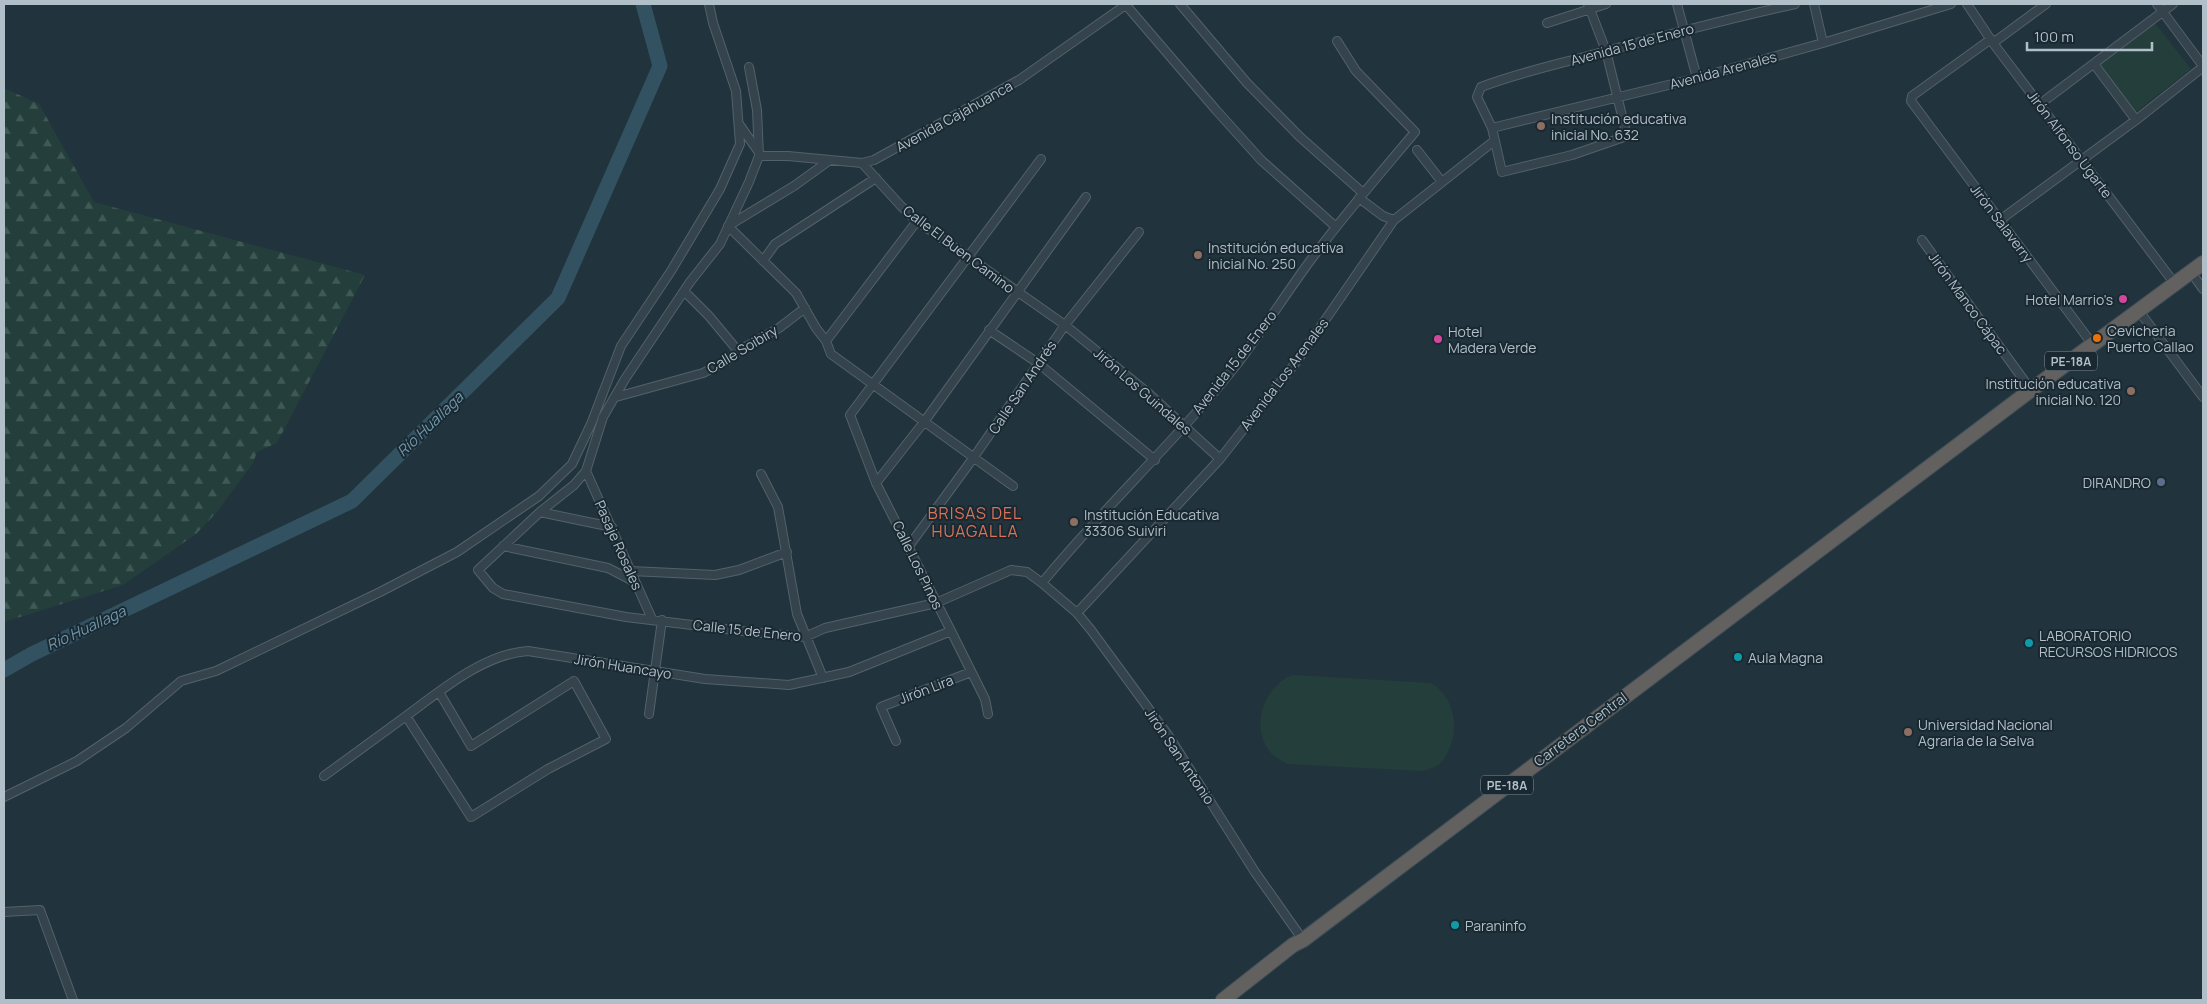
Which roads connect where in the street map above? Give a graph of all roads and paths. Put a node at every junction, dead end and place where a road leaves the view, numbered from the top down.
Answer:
1 (710, 4) edge
2 (1127, 4) edge
3 (1180, 4) edge
4 (1606, 4) edge
5 (1677, 4) edge
6 (1795, 4) edge
7 (1814, 4) edge
8 (1952, 4) edge
9 (1967, 4) edge
10 (2046, 4) edge
11 (2157, 4) edge
12 (2173, 4) edge
13 (1589, 6) edge
14 (2163, 12) junction
15 (1547, 23) dead end
16 (1683, 30) junction
17 (1337, 41) dead end
18 (1992, 41) junction
19 (1823, 43) junction
20 (1606, 51) junction
21 (2094, 64) junction
22 (2203, 67) edge
23 (749, 68) dead end
24 (1697, 78) junction
25 (1618, 97) junction
26 (2040, 104) junction
27 (2136, 120) junction
28 (738, 122) junction
29 (1492, 128) junction
30 (1494, 141) junction
31 (1417, 150) dead end
32 (759, 154) junction
33 (1041, 159) dead end
34 (830, 160) junction
35 (2082, 160) junction
36 (862, 163) junction
37 (876, 178) junction
38 (1442, 182) junction
39 (1361, 195) junction
40 (1086, 197) dead end
41 (1394, 220) junction
42 (2000, 220) junction
43 (917, 221) junction
44 (728, 226) junction
45 (1336, 227) junction
46 (1139, 232) dead end
47 (1922, 240) dead end
48 (966, 256) junction
49 (762, 261) junction
50 (2203, 263) edge
51 (2191, 272) junction
52 (2175, 284) junction
53 (2203, 289) edge
54 (684, 291) junction
55 (1017, 292) junction
56 (805, 308) junction
57 (2139, 311) junction
58 (1065, 325) junction
59 (990, 330) junction
60 (826, 341) junction
61 (2093, 345) junction
62 (738, 352) junction
63 (1038, 363) junction
64 (872, 384) junction
65 (2031, 390) junction
66 (2203, 396) edge
67 (616, 397) junction
68 (924, 422) junction
69 (1184, 426) junction
70 (974, 457) junction
71 (1220, 459) junction
72 (1155, 460) junction
73 (586, 471) junction
74 (761, 474) dead end
75 (876, 483) junction
76 (1013, 486) dead end
77 (540, 512) junction
78 (612, 527) junction
79 (503, 546) junction
80 (909, 546) junction
81 (788, 552) junction
82 (631, 571) junction
83 (636, 582) junction
84 (1042, 583) junction
85 (936, 603) junction
86 (1077, 613) junction
87 (652, 619) junction
88 (662, 620) junction
89 (952, 631) junction
90 (805, 637) junction
91 (654, 671) junction
92 (971, 672) junction
93 (823, 678) junction
94 (439, 692) junction
95 (649, 714) dead end
96 (988, 714) dead end
97 (406, 716) junction
98 (896, 741) dead end
99 (324, 776) dead end
100 (4, 797) edge
101 (4, 912) edge
102 (1303, 940) junction
103 (73, 1000) edge
104 (1223, 1000) edge

1 - 28 street
2 - 36 street, Avenida Cajahuanca
2 - 45 street
3 - 39 street
4 - 13 street
5 - 16 street
6 - 16 street, Avenida 15 de Enero
7 - 19 street
8 - 19 street, Avenida Arenales
9 - 18 street, Jirón Alfonso Ugarte
10 - 18 street
11 - 14 street
12 - 14 street
13 - 15 street
13 - 20 street
14 - 21 street
14 - 22 street
16 - 20 street, Avenida 15 de Enero
16 - 24 street
17 - 39 street, Avenida 15 de Enero
18 - 26 street, Jirón Alfonso Ugarte
18 - 42 street, Jirón Salaverry
19 - 24 street, Avenida Arenales
20 - 25 street
20 - 29 street, Avenida 15 de Enero
21 - 26 street
21 - 27 street
22 - 27 street
23 - 32 street
24 - 25 street, Avenida Arenales
25 - 29 street, Avenida Arenales
25 - 30 street
26 - 35 street, Jirón Alfonso Ugarte
27 - 35 street
28 - 32 street
28 - 100 street
29 - 30 street
30 - 38 street, Avenida Los Arenales
31 - 38 street
32 - 34 street, Avenida Cajahuanca
32 - 44 street
33 - 48 street
34 - 36 street, Avenida Cajahuanca
34 - 44 street
35 - 42 street
35 - 52 street, Jirón Alfonso Ugarte
36 - 37 street, Calle El Buen Camino
37 - 43 street, Calle El Buen Camino
37 - 49 street
38 - 41 street, Avenida Los Arenales
39 - 41 street
39 - 45 street, Avenida 15 de Enero
40 - 55 street
41 - 71 street, Avenida Los Arenales
42 - 61 street, Jirón Salaverry
43 - 48 street, Calle El Buen Camino
43 - 60 street
44 - 49 street
44 - 54 street
45 - 69 street, Avenida 15 de Enero
46 - 58 street, Calle San Andrés
47 - 65 street, Jirón Manco Cápac
48 - 55 street, Calle El Buen Camino
48 - 64 street
49 - 56 street
50 - 51 highway, PE-18A
51 - 52 highway, PE-18A
51 - 53 street
52 - 57 highway, PE-18A
54 - 62 street
54 - 67 street
55 - 58 street, Calle El Buen Camino
55 - 59 street
56 - 60 street
56 - 62 street, Calle Soibiry
57 - 61 highway, PE-18A
57 - 66 street
58 - 63 street, Calle San Andrés
58 - 69 street, Jirón Los Guindales
59 - 63 street
59 - 68 street
60 - 64 street
61 - 65 highway, PE-18A
62 - 67 street, Calle Soibiry
63 - 70 street, Calle San Andrés
63 - 72 street
64 - 68 street
64 - 75 street, Calle Los Pinos
65 - 102 highway, Carretera Central / PE-18A
67 - 73 street
68 - 70 street
68 - 75 street
69 - 71 street, Jirón Los Guindales
69 - 72 street, Avenida 15 de Enero
70 - 76 street
70 - 80 street, Calle San Andrés
71 - 86 street, Avenida Los Arenales
72 - 84 street, Avenida 15 de Enero
73 - 77 street
73 - 78 street, Pasaje Rosales
74 - 81 street
75 - 80 street, Calle Los Pinos
77 - 78 street
77 - 79 street
78 - 82 street, Pasaje Rosales
79 - 83 street
79 - 87 street, Calle 15 de Enero
80 - 85 street, Calle Los Pinos
81 - 82 street
81 - 90 street
82 - 83 street, Pasaje Rosales
83 - 87 street, Pasaje Rosales
84 - 85 street, Calle 15 de Enero
84 - 86 street, Jirón San Antonio
85 - 89 street, Calle Los Pinos
85 - 90 street, Calle 15 de Enero
86 - 102 street, Jirón San Antonio
87 - 88 street, Calle 15 de Enero
88 - 90 street, Calle 15 de Enero
88 - 91 street
89 - 92 street, Calle Los Pinos
89 - 93 street, Jirón Huancayo
90 - 93 street
91 - 93 street, Jirón Huancayo
91 - 94 street, Jirón Huancayo
91 - 95 street
92 - 96 street, Calle Los Pinos
92 - 98 street, Jirón Lira
94 - 97 street, Jirón Huancayo
94 - 97 street
97 - 99 street, Jirón Huancayo
101 - 103 street
102 - 104 highway, Carretera Central / PE-18A

